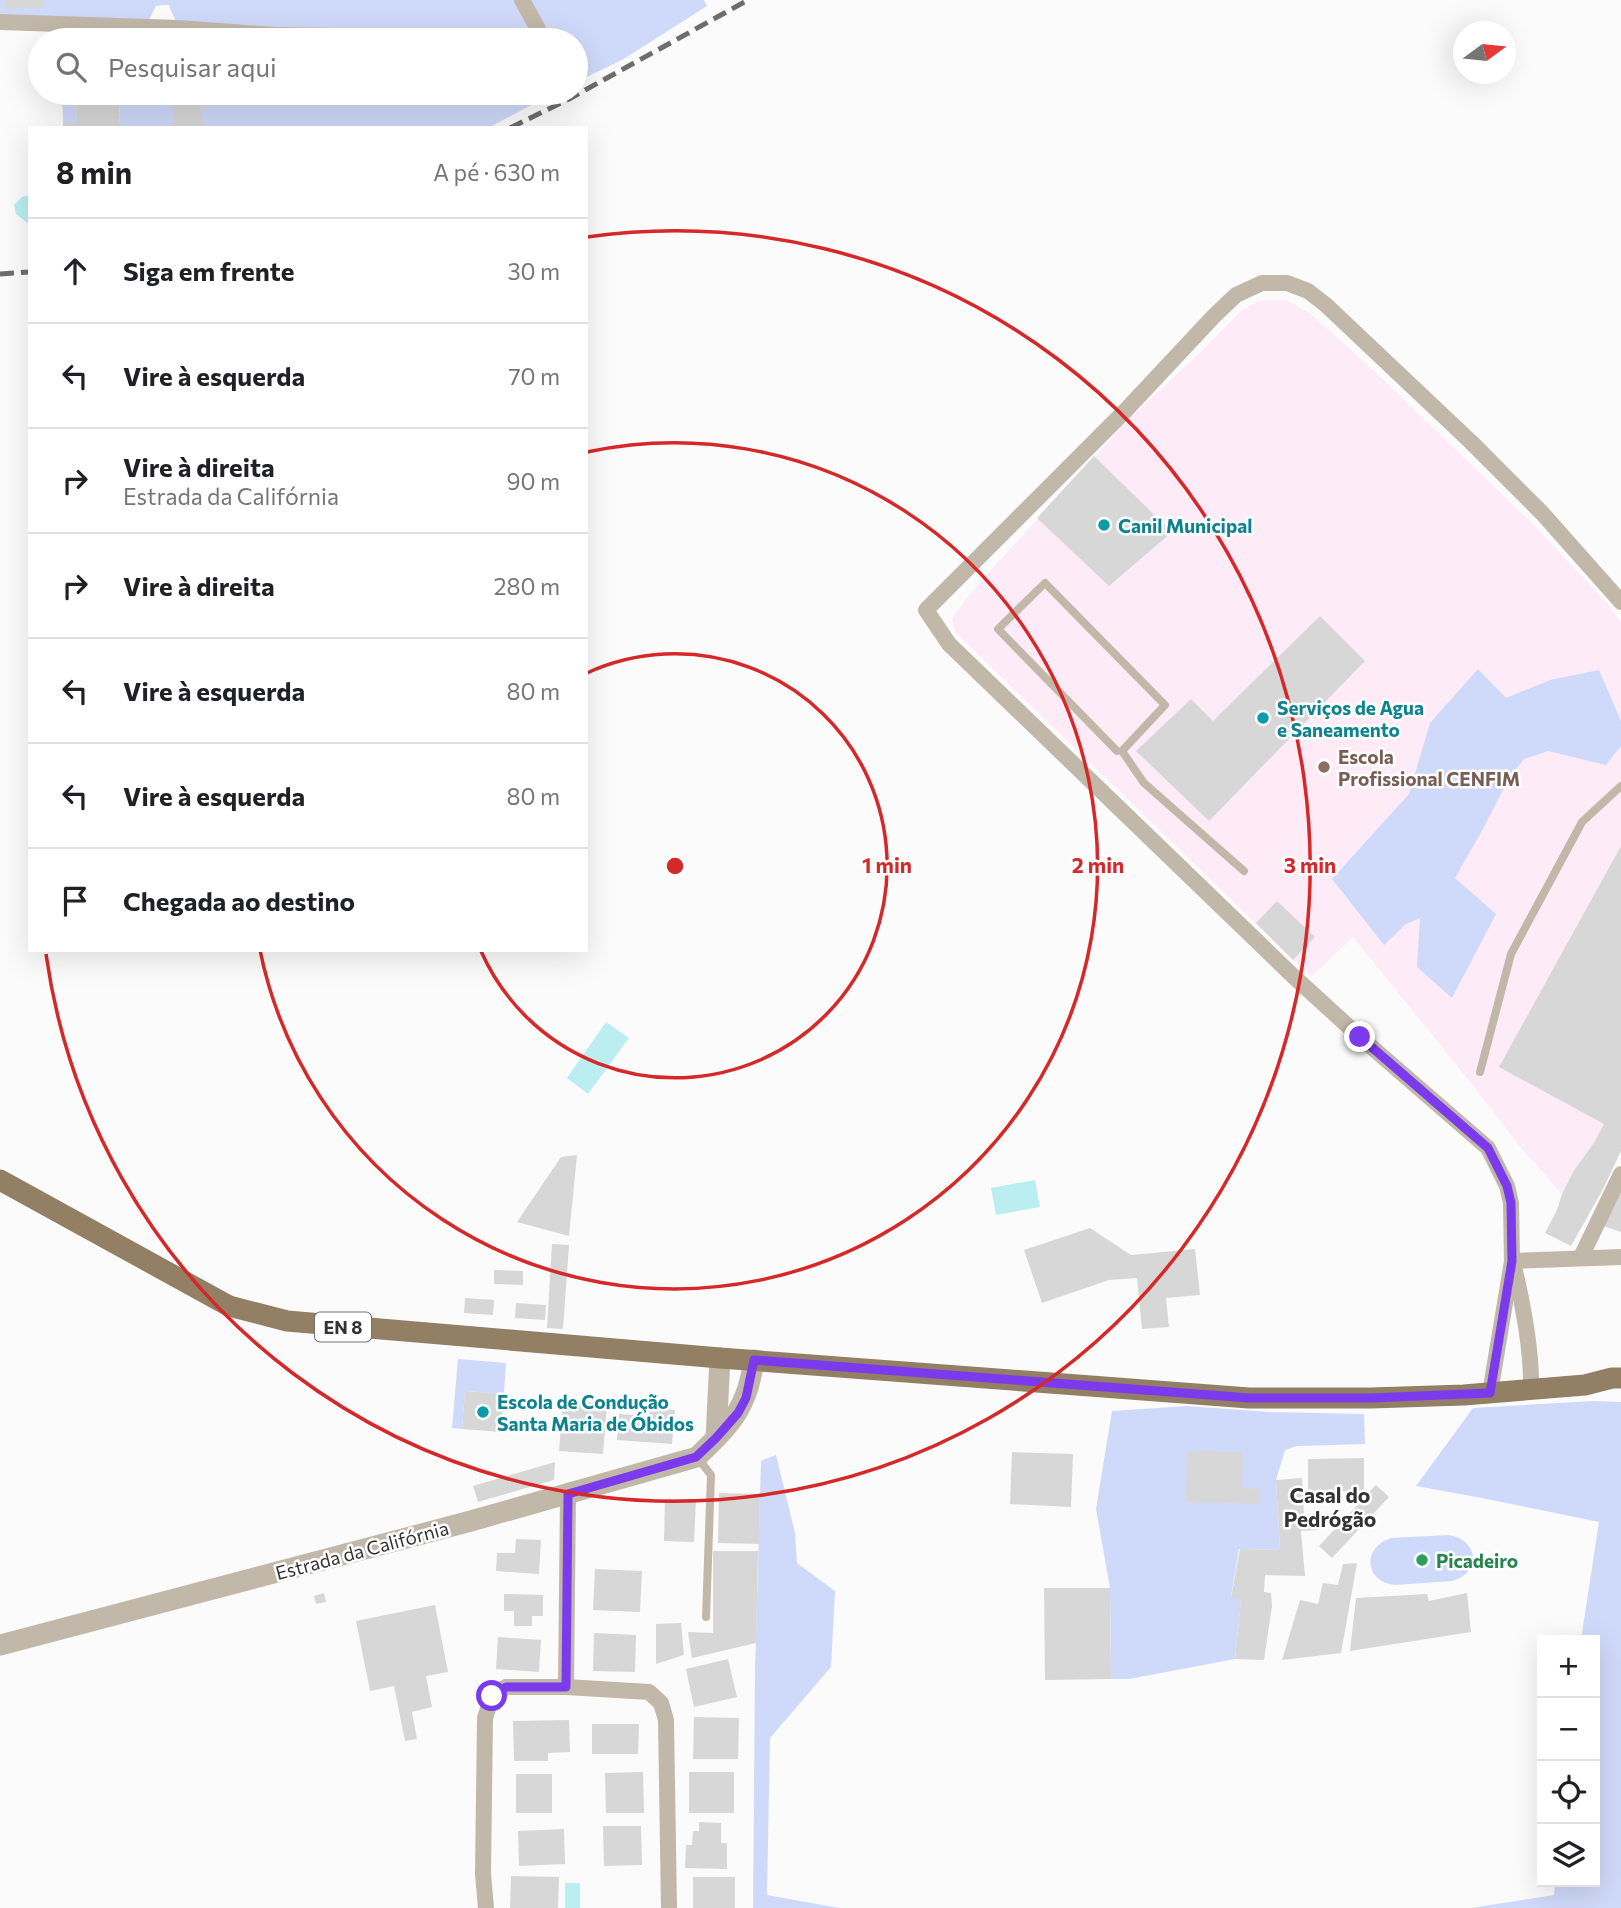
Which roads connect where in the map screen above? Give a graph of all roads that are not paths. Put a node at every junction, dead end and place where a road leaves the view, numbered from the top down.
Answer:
1 (522, 0) edge
2 (0, 22) edge
3 (177, 28) edge
4 (537, 28) edge
5 (1621, 602) edge
6 (1117, 751) dead end
7 (1621, 786) edge
8 (1244, 871) dead end
9 (1480, 1072) dead end
10 (1621, 1174) edge
11 (0, 1180) edge
12 (1621, 1256) edge
13 (1581, 1257) junction
14 (1512, 1261) junction
15 (720, 1358) junction
16 (754, 1360) junction
17 (1621, 1378) edge
18 (1585, 1385) junction
19 (1531, 1390) junction
20 (1621, 1390) edge
21 (1490, 1393) junction
22 (716, 1438) junction
23 (696, 1457) junction
24 (568, 1494) junction
25 (706, 1617) dead end
26 (0, 1645) edge
27 (566, 1687) junction
28 (486, 1908) edge
29 (669, 1908) edge

1 - 4 street
2 - 3 street
5 - 14 street
6 - 8 lane
7 - 9 lane
10 - 13 street
11 - 15 main road, EN 8
12 - 13 street
13 - 14 street
14 - 19 street
14 - 21 street
15 - 16 main road, EN 8
15 - 22 street
16 - 21 main road, EN 8
16 - 22 street, Estrada da Califórnia
17 - 18 main road, EN 8
18 - 19 main road, EN 8
18 - 20 main road, EN 8
19 - 21 main road, EN 8
22 - 23 street, Estrada da Califórnia
23 - 24 street, Estrada da Califórnia
23 - 25 lane
24 - 26 street, Estrada da Califórnia
24 - 27 street
27 - 28 street
27 - 29 street

